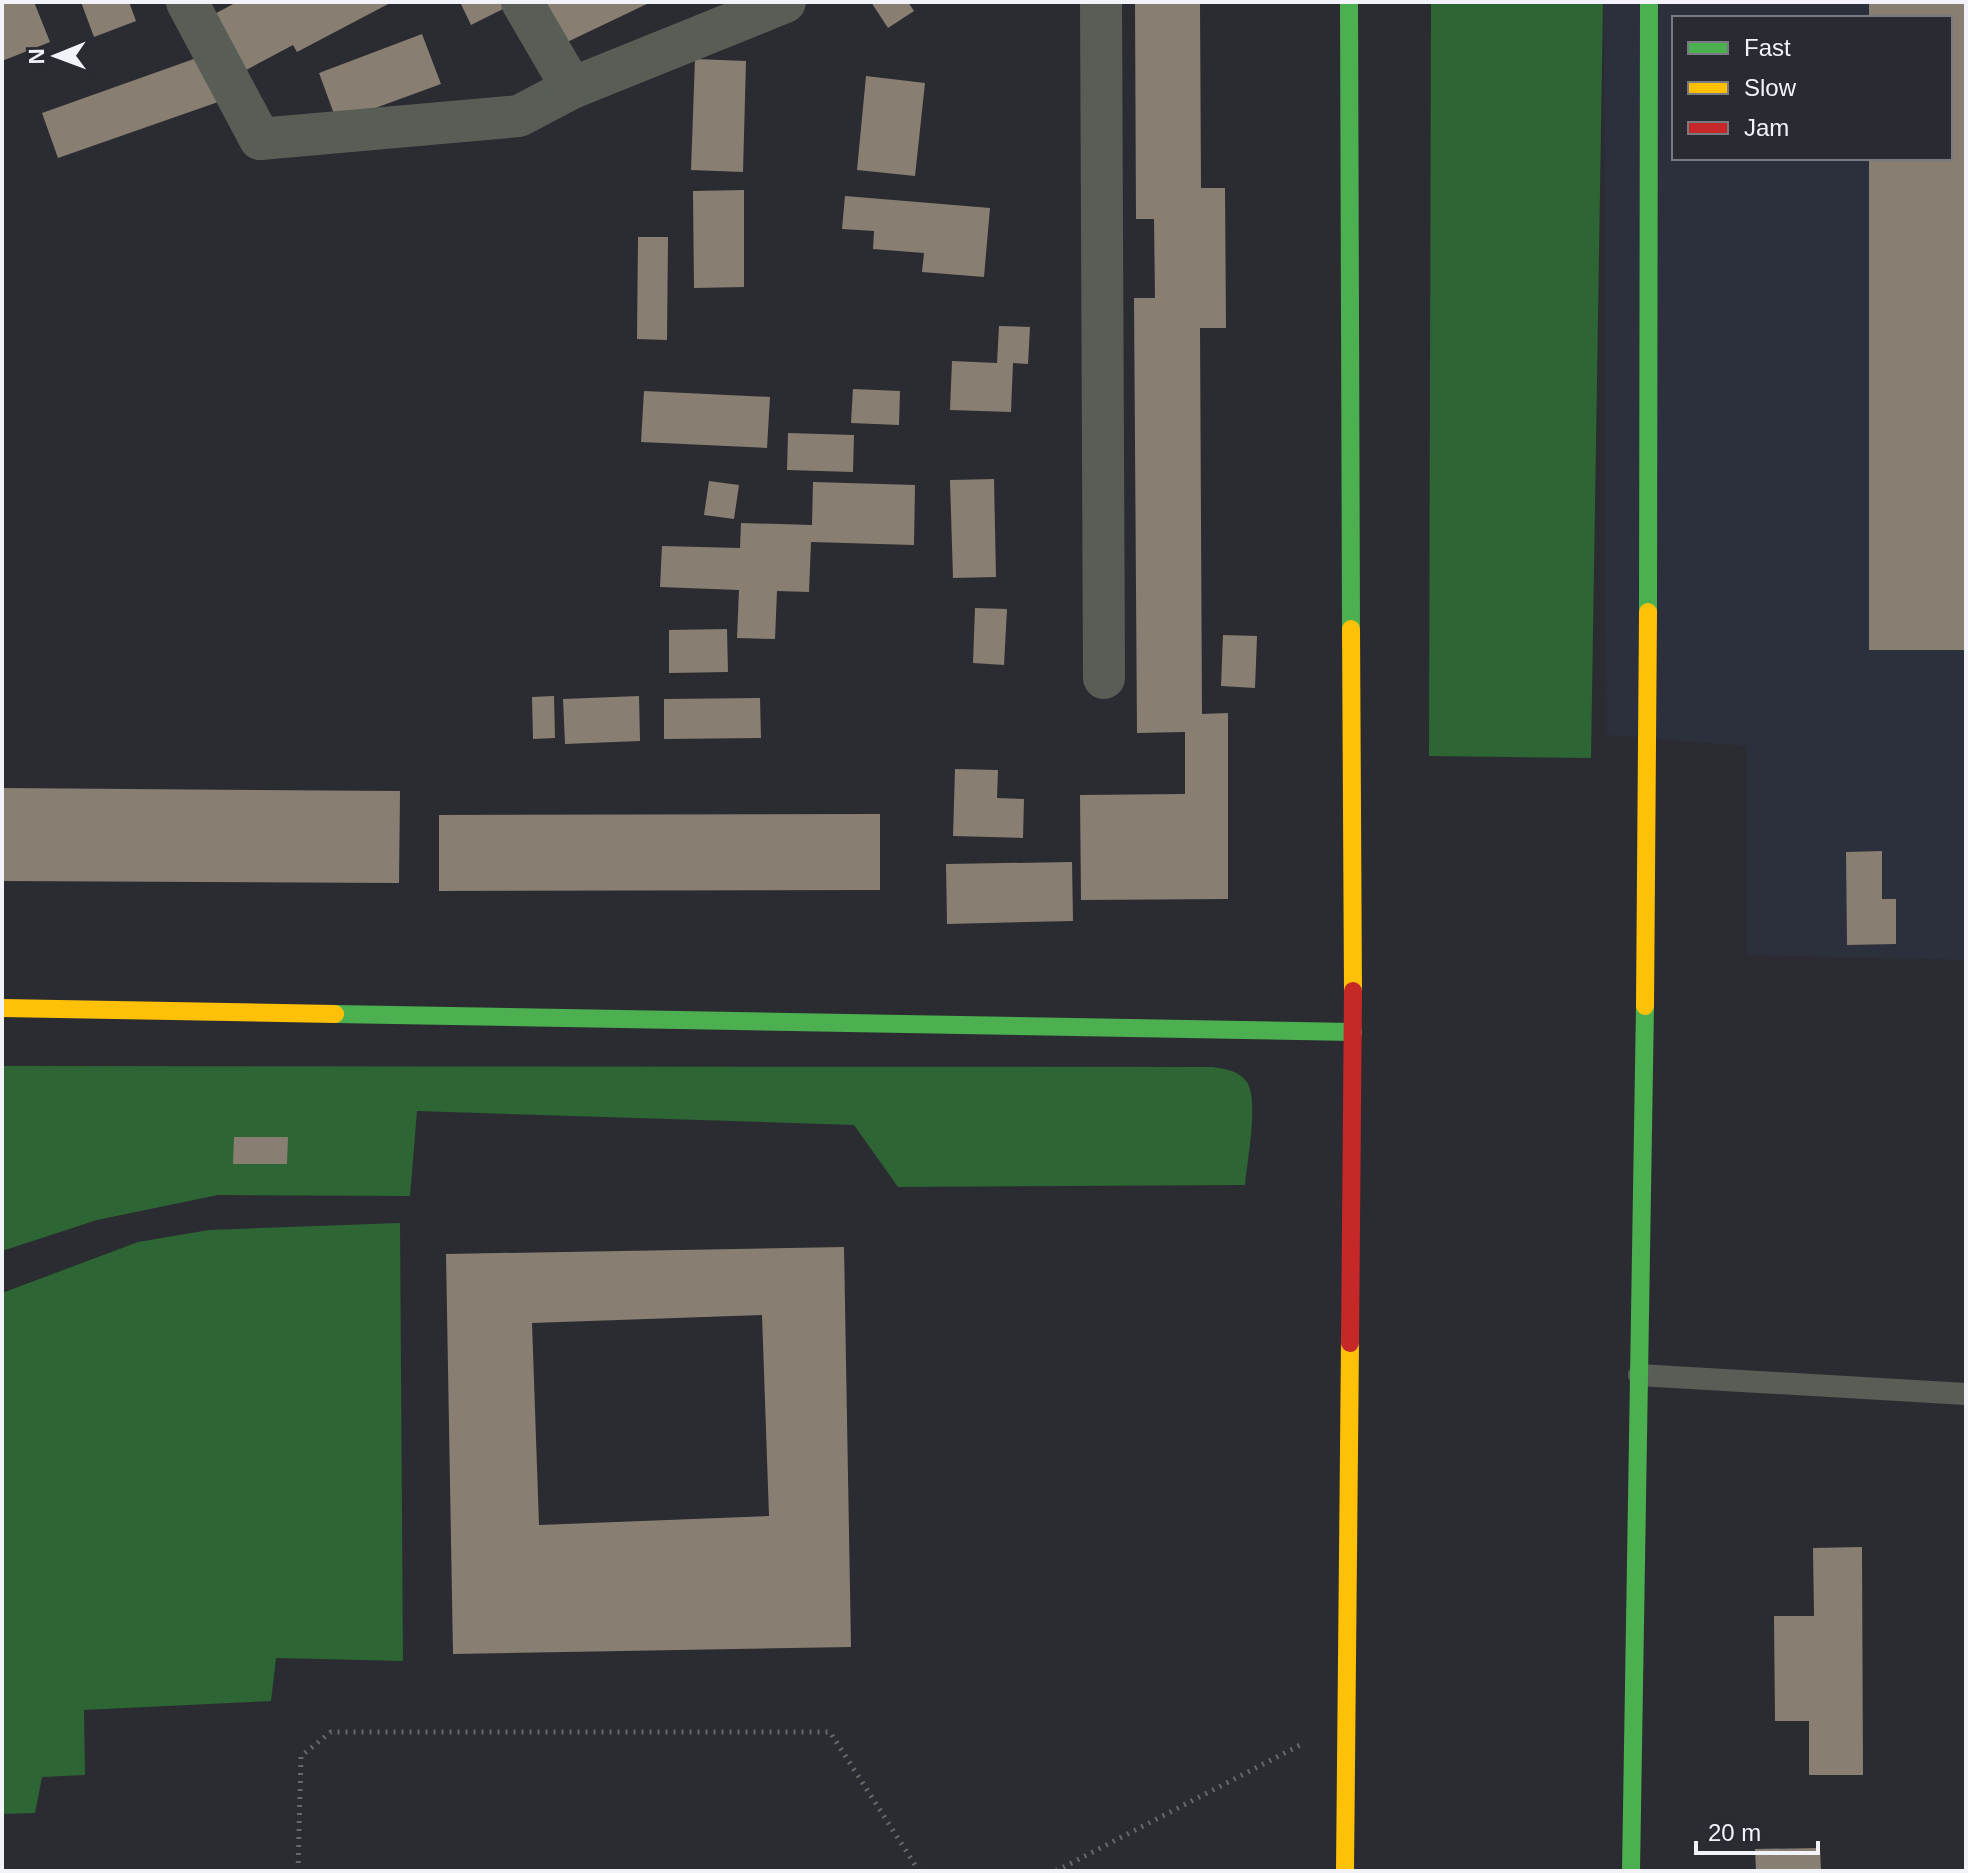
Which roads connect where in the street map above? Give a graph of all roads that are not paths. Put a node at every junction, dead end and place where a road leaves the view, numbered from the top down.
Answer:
1 (187, 2) edge
2 (522, 2) edge
3 (785, 2) edge
4 (1101, 2) edge
5 (1349, 2) edge
6 (1649, 2) edge
7 (572, 88) junction
8 (1104, 678) dead end
9 (2, 1008) edge
10 (1353, 1032) junction
11 (1639, 1375) junction
12 (1966, 1394) edge
13 (1345, 1871) edge
14 (1631, 1871) edge

1 - 7 street
2 - 7 street
3 - 7 street
4 - 8 street
5 - 10 street
6 - 11 street
9 - 10 street
10 - 13 street
11 - 12 lane
11 - 14 street

